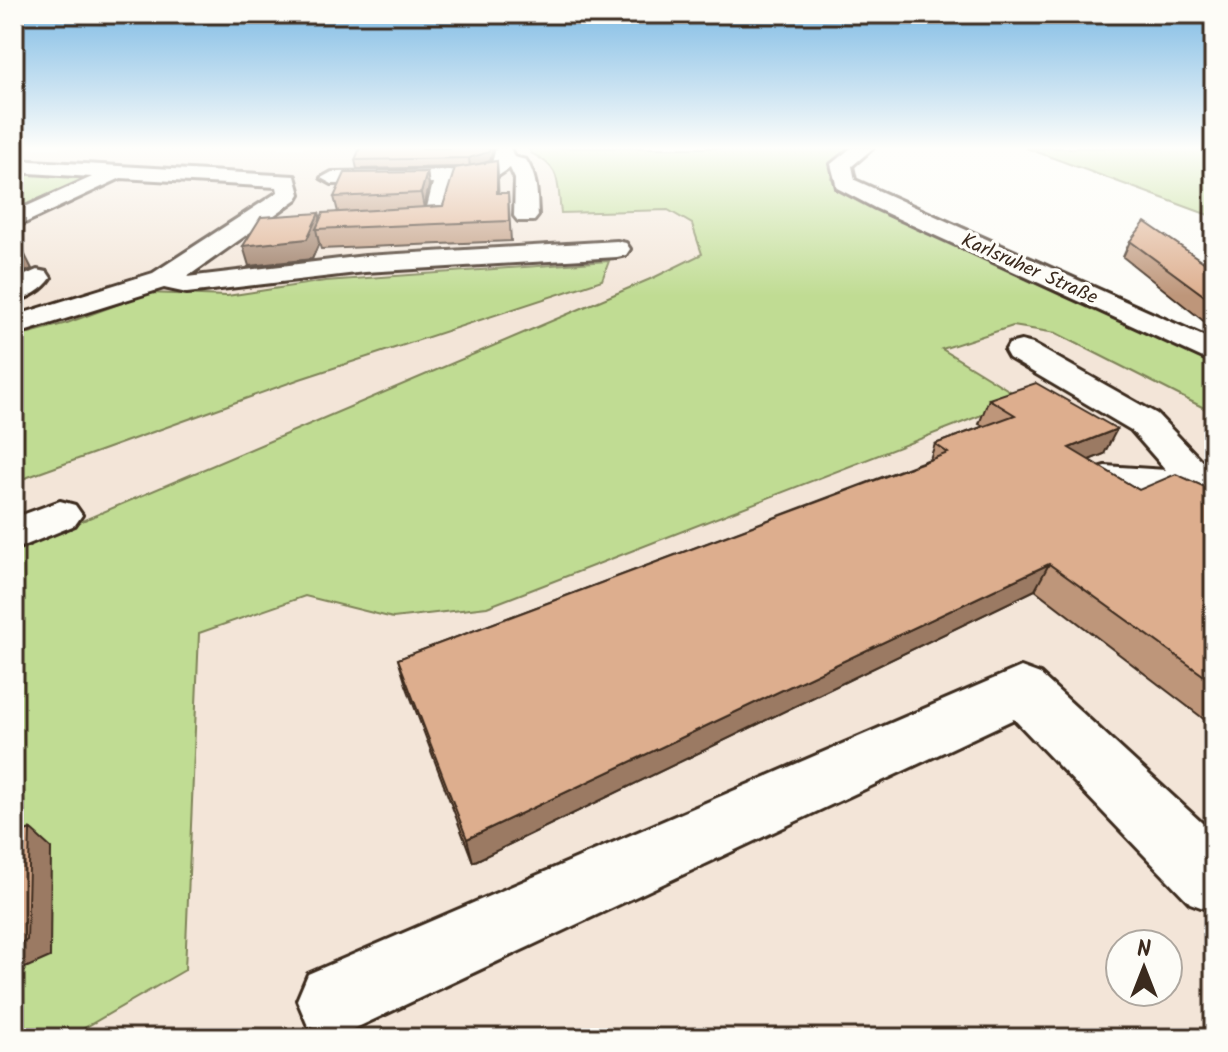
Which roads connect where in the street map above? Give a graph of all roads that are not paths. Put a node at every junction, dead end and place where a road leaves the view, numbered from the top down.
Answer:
1 (65, 197) edge
2 (286, 197) edge
3 (441, 197) edge
4 (526, 197) edge
5 (872, 197) edge
6 (526, 216) dead end
7 (14, 221) edge
8 (357, 222) edge
9 (241, 227) junction
10 (279, 227) edge
11 (617, 249) dead end
12 (163, 279) junction
13 (14, 326) edge
14 (1021, 351) dead end
15 (1214, 353) edge
16 (1105, 479) edge
17 (1214, 502) edge
18 (60, 515) dead end
19 (14, 535) edge
20 (1214, 879) edge
21 (334, 1000) dead end

1 - 7 street
2 - 9 street
3 - 8 street
4 - 6 street
5 - 15 street, Karlsruher Straße
9 - 10 street
9 - 12 street
11 - 12 street
12 - 13 street
14 - 17 street
16 - 17 street
18 - 19 street
20 - 21 street

